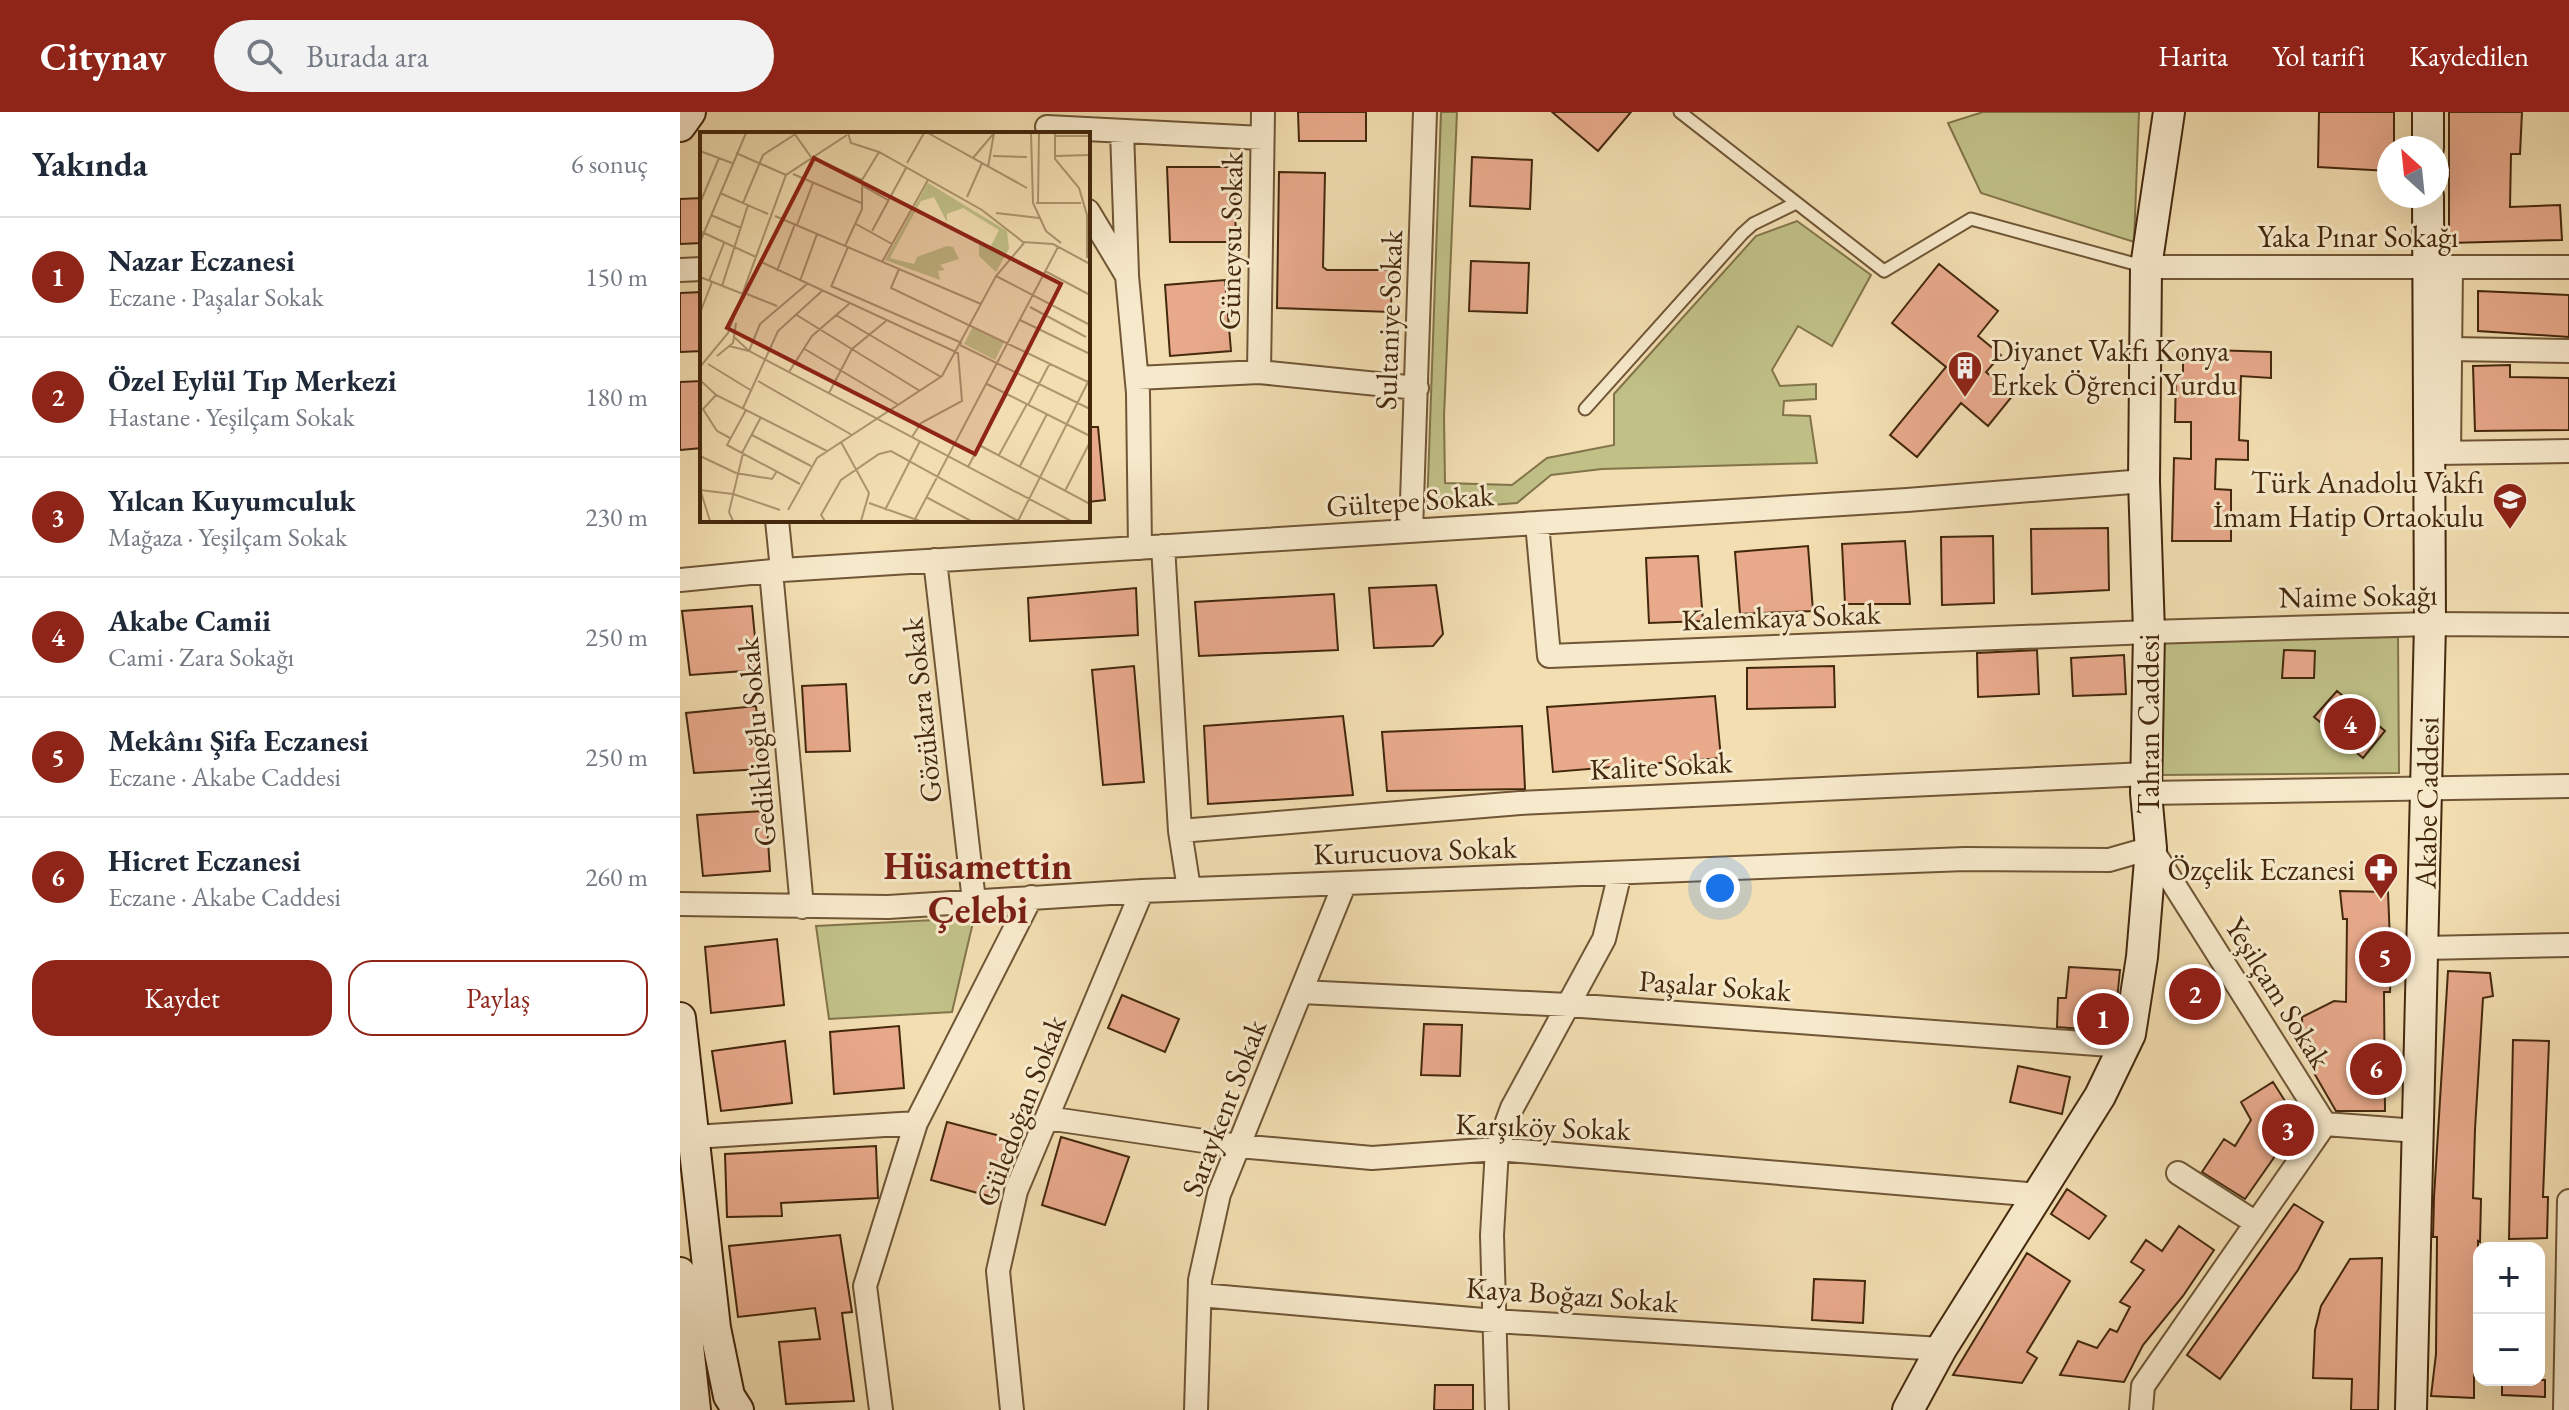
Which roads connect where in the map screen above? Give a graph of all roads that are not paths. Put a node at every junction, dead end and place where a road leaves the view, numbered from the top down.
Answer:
1 (690, 112) edge
2 (1263, 112) edge
3 (1425, 112) edge
4 (1680, 112) edge
5 (2428, 112) edge
6 (2168, 115) edge
7 (1046, 124) edge
8 (680, 126) edge
9 (1122, 131) junction
10 (2428, 136) edge
11 (1262, 138) junction
12 (1796, 203) junction
13 (2430, 208) edge
14 (1095, 237) edge
15 (2146, 267) junction
16 (2439, 267) junction
17 (2569, 267) edge
18 (700, 269) edge
19 (680, 270) edge
20 (1127, 276) junction
21 (2450, 349) junction
22 (2569, 351) edge
23 (1259, 372) junction
24 (1137, 378) junction
25 (1417, 388) junction
26 (1585, 409) dead end
27 (2569, 451) edge
28 (2439, 453) junction
29 (2144, 481) junction
30 (777, 522) edge
31 (1537, 523) junction
32 (1411, 531) junction
33 (1163, 546) junction
34 (1140, 548) junction
35 (935, 560) junction
36 (777, 570) junction
37 (680, 580) edge
38 (2430, 624) junction
39 (2569, 625) edge
40 (2149, 632) junction
41 (2146, 784) junction
42 (2569, 786) edge
43 (2427, 788) junction
44 (1180, 831) junction
45 (2151, 848) junction
46 (1620, 873) junction
47 (1344, 885) junction
48 (1189, 889) junction
49 (1142, 891) junction
50 (1031, 897) junction
51 (974, 901) junction
52 (680, 904) edge
53 (802, 907) junction
54 (2569, 945) edge
55 (2424, 948) junction
56 (1301, 992) junction
57 (1568, 1005) junction
58 (680, 1018) edge
59 (2124, 1046) junction
60 (1047, 1118) junction
61 (916, 1123) junction
62 (2325, 1124) junction
63 (2417, 1131) junction
64 (694, 1137) junction
65 (1238, 1146) junction
66 (1497, 1149) junction
67 (2178, 1173) dead end
68 (2038, 1195) junction
69 (2569, 1201) edge
70 (2256, 1223) junction
71 (680, 1273) edge
72 (1200, 1295) junction
73 (1495, 1321) junction
74 (2567, 1337) edge
75 (1941, 1349) junction
76 (695, 1410) edge
77 (738, 1410) edge
78 (881, 1410) edge
79 (1012, 1410) edge
80 (1196, 1410) edge
81 (1497, 1410) edge
82 (1908, 1410) edge
83 (2141, 1410) edge
84 (2411, 1410) edge
85 (2565, 1410) edge

1 - 8 street
2 - 11 street, Güneysu Sokak
3 - 25 street, Sultaniye Sokak
4 - 12 lane
5 - 10 street
6 - 15 street, Tahran Caddesi
7 - 9 street
9 - 11 street
9 - 20 street
11 - 23 street, Güneysu Sokak
12 - 15 lane
12 - 26 lane
13 - 16 street, Akabe Caddesi
14 - 20 street
15 - 16 street, Yaka Pınar Sokağı
15 - 29 street, Tahran Caddesi
16 - 17 street, Yaka Pınar Sokağı
16 - 21 street
16 - 28 street, Akabe Caddesi
18 - 19 street
20 - 24 street
21 - 22 street
21 - 28 street
23 - 24 street
23 - 25 street
24 - 34 street
25 - 32 street, Sultaniye Sokak
27 - 28 street
28 - 38 street, Akabe Caddesi
29 - 31 street, Gültepe Sokak
29 - 40 street, Tahran Caddesi
30 - 36 street, Gediklioğlu Sokak
31 - 32 street, Gültepe Sokak
31 - 40 street, Kalemkaya Sokak
32 - 33 street, Gültepe Sokak
33 - 34 street, Gültepe Sokak
33 - 44 street
34 - 35 street, Gültepe Sokak
35 - 36 street, Gültepe Sokak
35 - 51 street, Gözükara Sokak
36 - 37 street, Gültepe Sokak
36 - 53 street, Gediklioğlu Sokak
38 - 39 street, Naime Sokağı
38 - 40 street, Naime Sokağı
38 - 43 street, Akabe Caddesi
40 - 41 street, Tahran Caddesi
41 - 43 street, Kalite Sokak
41 - 44 street, Kalite Sokak
41 - 45 street, Tahran Caddesi
42 - 43 street, Kalite Sokak
43 - 55 street, Akabe Caddesi
44 - 48 street
45 - 46 street, Kurucuova Sokak
45 - 59 street, Tahran Caddesi
45 - 62 street, Yeşilçam Sokak
46 - 47 street, Kurucuova Sokak
46 - 57 street
47 - 48 street, Kurucuova Sokak
47 - 56 street, Saraykent Sokak
48 - 49 street, Kurucuova Sokak
49 - 50 street, Kurucuova Sokak
49 - 60 street, Güledoğan Sokak
50 - 51 street, Kurucuova Sokak
50 - 61 street
51 - 53 street, Kurucuova Sokak
52 - 53 street, Kurucuova Sokak
54 - 55 street
55 - 63 street, Akabe Caddesi
56 - 57 street, Paşalar Sokak
56 - 65 street, Saraykent Sokak
57 - 59 street, Paşalar Sokak
57 - 66 street
58 - 64 street
59 - 68 street, Tahran Caddesi
60 - 65 street, Karşıköy Sokak
60 - 79 street, Güledoğan Sokak
61 - 64 street
61 - 78 street
62 - 63 street
62 - 70 street
63 - 84 street, Akabe Caddesi
64 - 77 street
65 - 66 street, Karşıköy Sokak
65 - 72 street, Saraykent Sokak
66 - 68 street, Karşıköy Sokak
66 - 73 street
67 - 70 street
68 - 75 street, Tahran Caddesi
69 - 74 street
70 - 83 street
71 - 76 street
72 - 73 street, Kaya Boğazı Sokak
72 - 80 street, Saraykent Sokak
73 - 75 street, Kaya Boğazı Sokak
73 - 81 street
74 - 85 street
75 - 82 street, Tahran Caddesi

